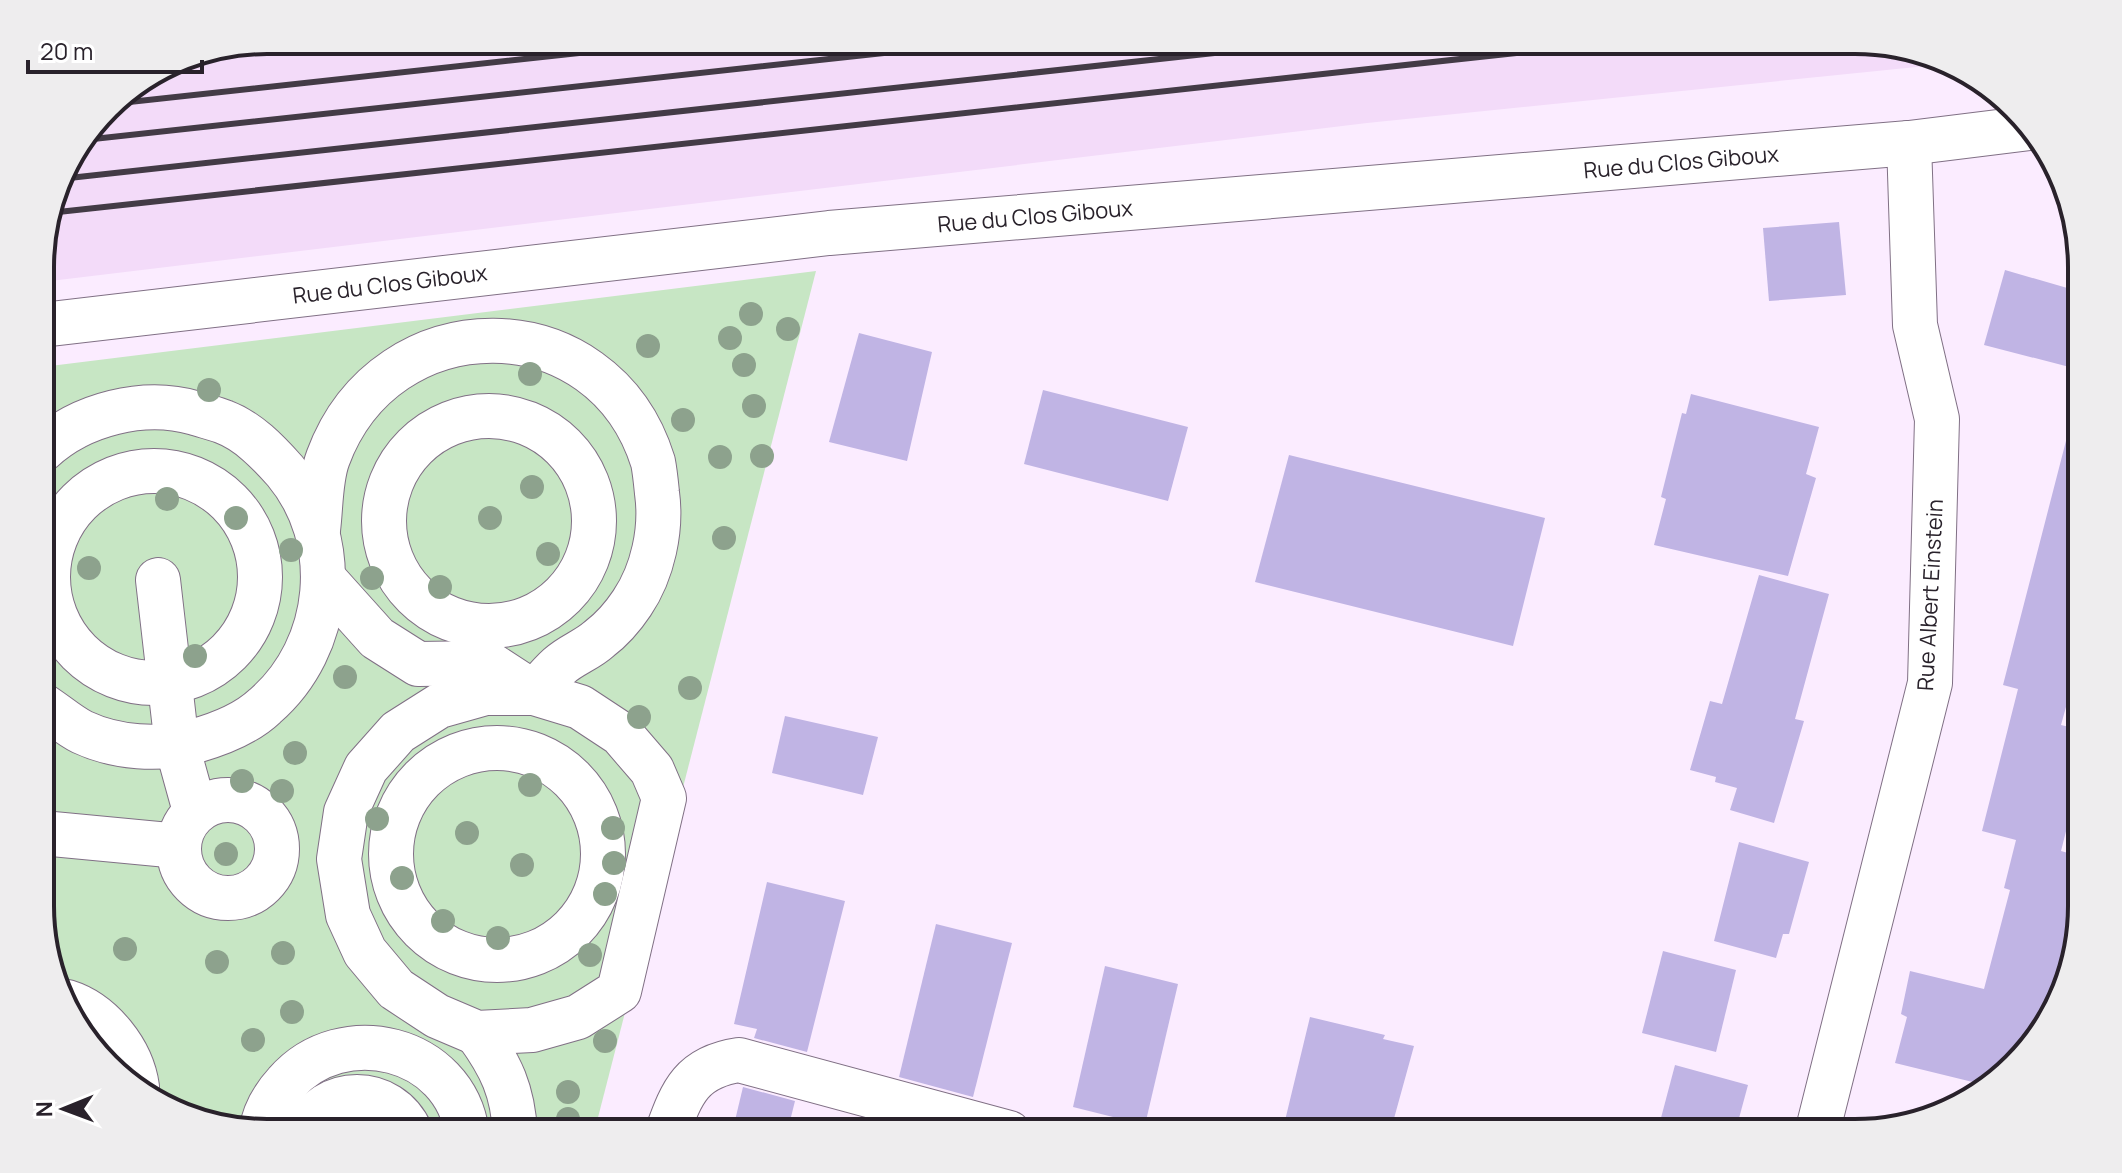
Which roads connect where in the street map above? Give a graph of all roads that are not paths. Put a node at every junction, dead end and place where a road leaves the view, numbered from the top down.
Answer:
1 (2017, 130) edge
2 (1909, 143) junction
3 (54, 324) edge
4 (54, 442) edge
5 (384, 528) junction
6 (54, 544) edge
7 (321, 553) junction
8 (158, 580) dead end
9 (54, 610) edge
10 (168, 682) junction
11 (534, 693) junction
12 (54, 713) edge
13 (177, 746) junction
14 (54, 833) edge
15 (462, 954) junction
16 (83, 1011) edge
17 (461, 1026) junction
18 (132, 1070) edge
19 (376, 1117) edge
20 (264, 1119) edge
21 (313, 1119) edge
22 (401, 1119) edge
23 (462, 1119) edge
24 (514, 1119) edge
25 (672, 1119) edge
26 (957, 1119) edge
27 (1821, 1119) edge

1 - 2 street, Rue du Clos Giboux
2 - 3 street, Rue du Clos Giboux
2 - 27 street, Rue Albert Einstein
4 - 7 street
5 - 5 street
5 - 7 street
6 - 10 street
7 - 11 street
7 - 11 street
7 - 13 street
8 - 10 street
9 - 10 street
10 - 13 street
11 - 17 street
11 - 17 street
12 - 13 street
13 - 14 street
15 - 15 street
15 - 17 street
16 - 18 street
17 - 24 street
19 - 21 street
19 - 22 street
20 - 23 street
25 - 26 street

